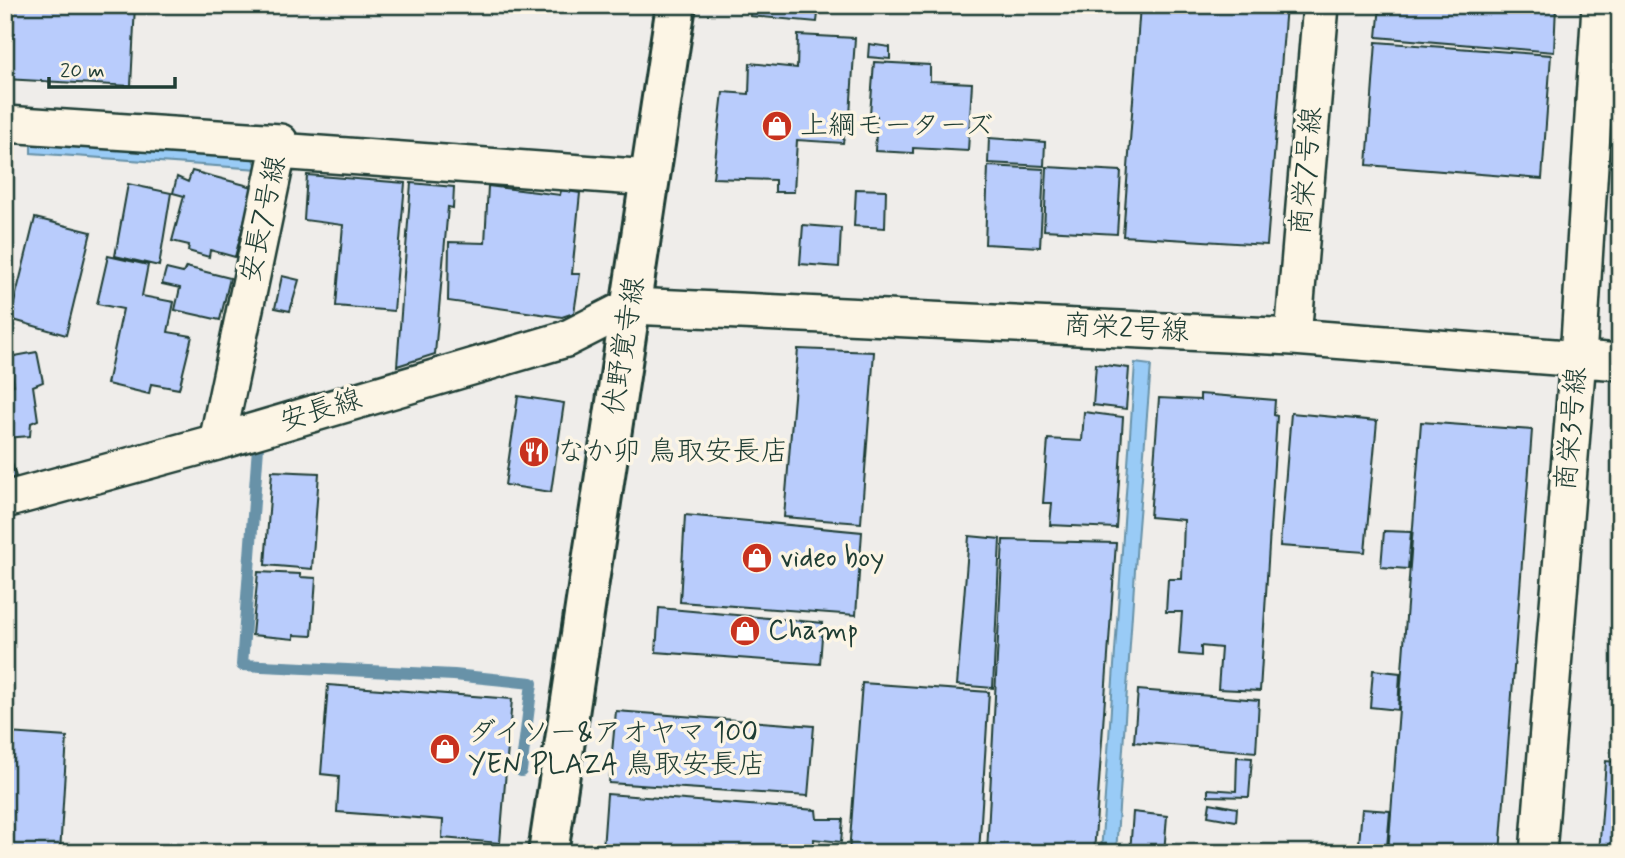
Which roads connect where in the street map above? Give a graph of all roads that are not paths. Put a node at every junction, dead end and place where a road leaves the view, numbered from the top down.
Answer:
1 (676, 5) edge
2 (1321, 5) edge
3 (1600, 5) edge
4 (5, 124) edge
5 (278, 151) junction
6 (650, 178) junction
7 (631, 306) junction
8 (1293, 337) junction
9 (1578, 358) junction
10 (1620, 362) edge
11 (217, 442) junction
12 (5, 500) edge
13 (548, 853) edge
14 (1538, 853) edge

1 - 6 main road, 伏野覚寺線
2 - 8 street, 商栄7号線
3 - 9 street, 商栄3号線
4 - 5 street, 安長7号線
5 - 6 street
5 - 11 street, 安長7号線
6 - 7 main road, 伏野覚寺線
7 - 8 street, 商栄2号線
7 - 11 street, 安長線
7 - 13 main road, 伏野覚寺線
8 - 9 street, 商栄2号線
9 - 10 street, 商栄2号線
9 - 14 street, 商栄3号線
11 - 12 street, 安長線

